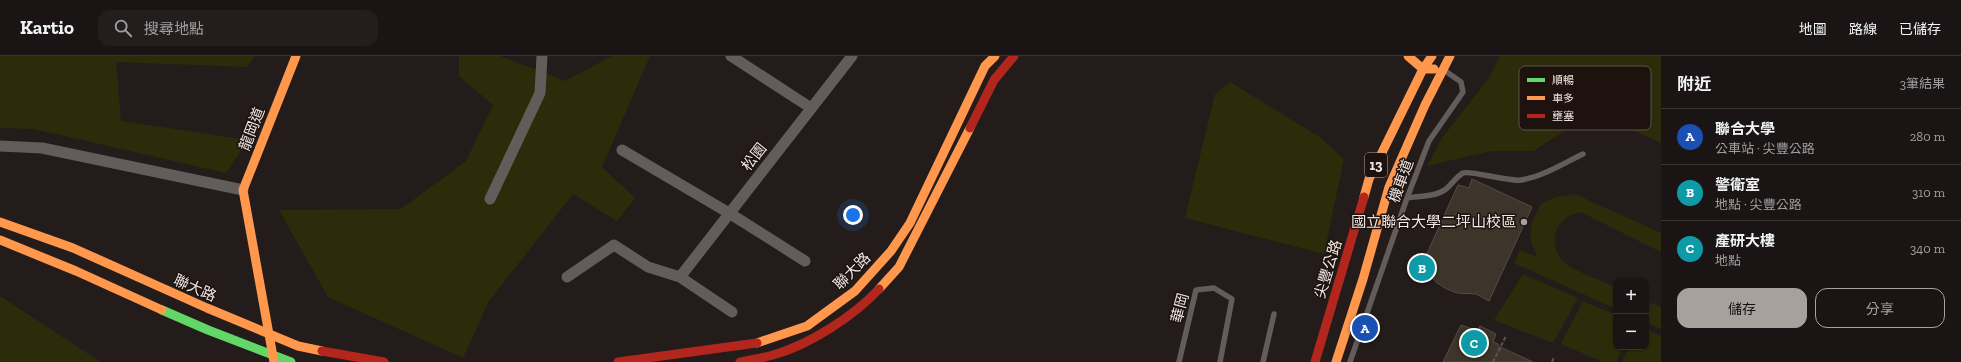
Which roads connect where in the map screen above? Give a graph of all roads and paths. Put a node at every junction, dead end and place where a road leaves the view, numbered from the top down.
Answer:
1 (296, 56) edge
2 (542, 56) edge
3 (731, 56) edge
4 (851, 56) edge
5 (995, 56) edge
6 (1014, 56) edge
7 (1408, 56) edge
8 (1432, 56) edge
9 (1438, 56) edge
10 (1450, 56) edge
11 (1422, 69) junction
12 (1443, 69) junction
13 (811, 108) junction
14 (0, 146) edge
15 (622, 150) dead end
16 (1583, 154) dead end
17 (243, 190) junction
18 (1407, 198) junction
19 (490, 199) dead end
20 (729, 213) junction
21 (0, 222) edge
22 (0, 240) edge
23 (805, 261) dead end
24 (567, 277) dead end
25 (680, 277) junction
26 (732, 312) dead end
27 (1274, 314) dead end
28 (1506, 336) dead end
29 (1554, 357) dead end
30 (274, 362) edge
31 (291, 362) edge
32 (384, 362) edge
33 (618, 362) edge
34 (740, 362) edge
35 (1179, 362) edge
36 (1220, 362) edge
37 (1263, 362) edge
38 (1315, 362) edge
39 (1336, 362) edge
40 (1350, 362) edge
41 (1493, 362) edge
42 (1552, 362) edge

1 - 17 street, 龍岡道
2 - 19 street
3 - 13 street
4 - 13 street, 松園
5 - 33 street, 聯大路
6 - 34 street, 聯大路
7 - 11 street
8 - 11 street, 尖豐公路 / 13
9 - 12 street
10 - 12 street, 13
11 - 12 street
11 - 38 street, 尖豐公路 / 13
12 - 18 lane, 機車道
12 - 39 street, 13
13 - 20 street, 松園
14 - 17 street
15 - 20 street
16 - 18 lane
17 - 30 street
18 - 40 lane, 機車道
20 - 23 street
20 - 25 street, 松園
21 - 32 street, 聯大路
22 - 31 street
24 - 25 street
25 - 26 street
27 - 37 lane
28 - 41 path
29 - 42 path
35 - 36 lane, 華岡

